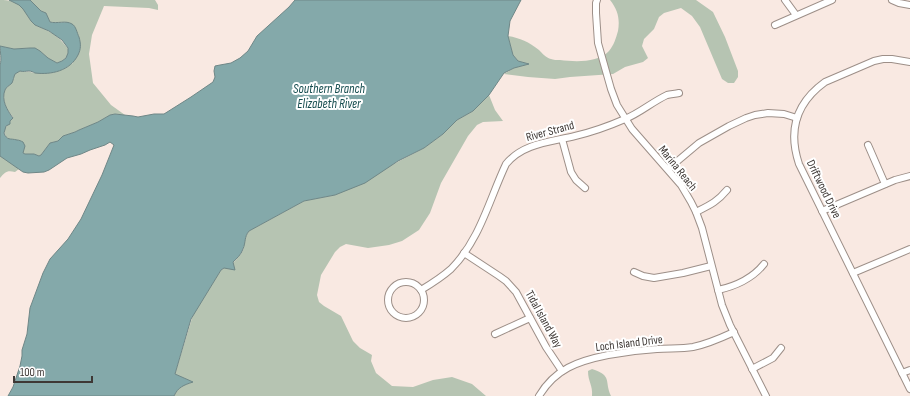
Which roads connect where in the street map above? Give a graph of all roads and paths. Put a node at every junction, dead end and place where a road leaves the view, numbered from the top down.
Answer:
1 (597, 0) edge
2 (785, 0) edge
3 (832, 0) edge
4 (892, 0) edge
5 (910, 5) edge
6 (796, 15) junction
7 (775, 24) dead end
8 (910, 62) edge
9 (679, 93) dead end
10 (797, 118) junction
11 (626, 119) junction
12 (562, 139) junction
13 (868, 144) dead end
14 (668, 169) junction
15 (910, 176) edge
16 (885, 184) junction
17 (585, 188) dead end
18 (727, 190) dead end
19 (822, 211) junction
20 (696, 212) junction
21 (910, 249) edge
22 (464, 253) junction
23 (764, 264) dead end
24 (711, 266) junction
25 (634, 272) dead end
26 (853, 273) junction
27 (421, 290) junction
28 (718, 290) junction
29 (530, 318) junction
30 (734, 332) junction
31 (496, 334) dead end
32 (781, 348) dead end
33 (752, 369) junction
34 (910, 370) edge
35 (562, 371) junction
36 (902, 373) junction
37 (910, 389) edge
38 (539, 396) edge
39 (766, 396) edge

1 - 11 street, Marina Reach
2 - 6 street
3 - 6 street
4 - 5 street
6 - 7 street
8 - 10 street, Driftwood Drive
9 - 11 street, River Strand
10 - 14 street
10 - 19 street, Driftwood Drive
11 - 12 street, River Strand
11 - 14 street, Marina Reach
12 - 17 street
12 - 22 street, River Strand
13 - 16 street
14 - 20 street, Marina Reach
15 - 16 street
16 - 19 street
18 - 20 street
19 - 26 street, Driftwood Drive
20 - 24 street, Marina Reach
21 - 26 street
22 - 27 street, River Strand
22 - 29 street, Tidal Island Way
23 - 28 street
24 - 25 street
24 - 28 street, Marina Reach
26 - 36 street, Driftwood Drive
27 - 27 street
28 - 30 street, Marina Reach
29 - 31 street
29 - 35 street, Tidal Island Way
30 - 33 street, Marina Reach
30 - 35 street, Loch Island Drive
32 - 33 street
33 - 39 street, Marina Reach
34 - 36 street
35 - 38 street, Loch Island Drive
36 - 37 street, Driftwood Drive

